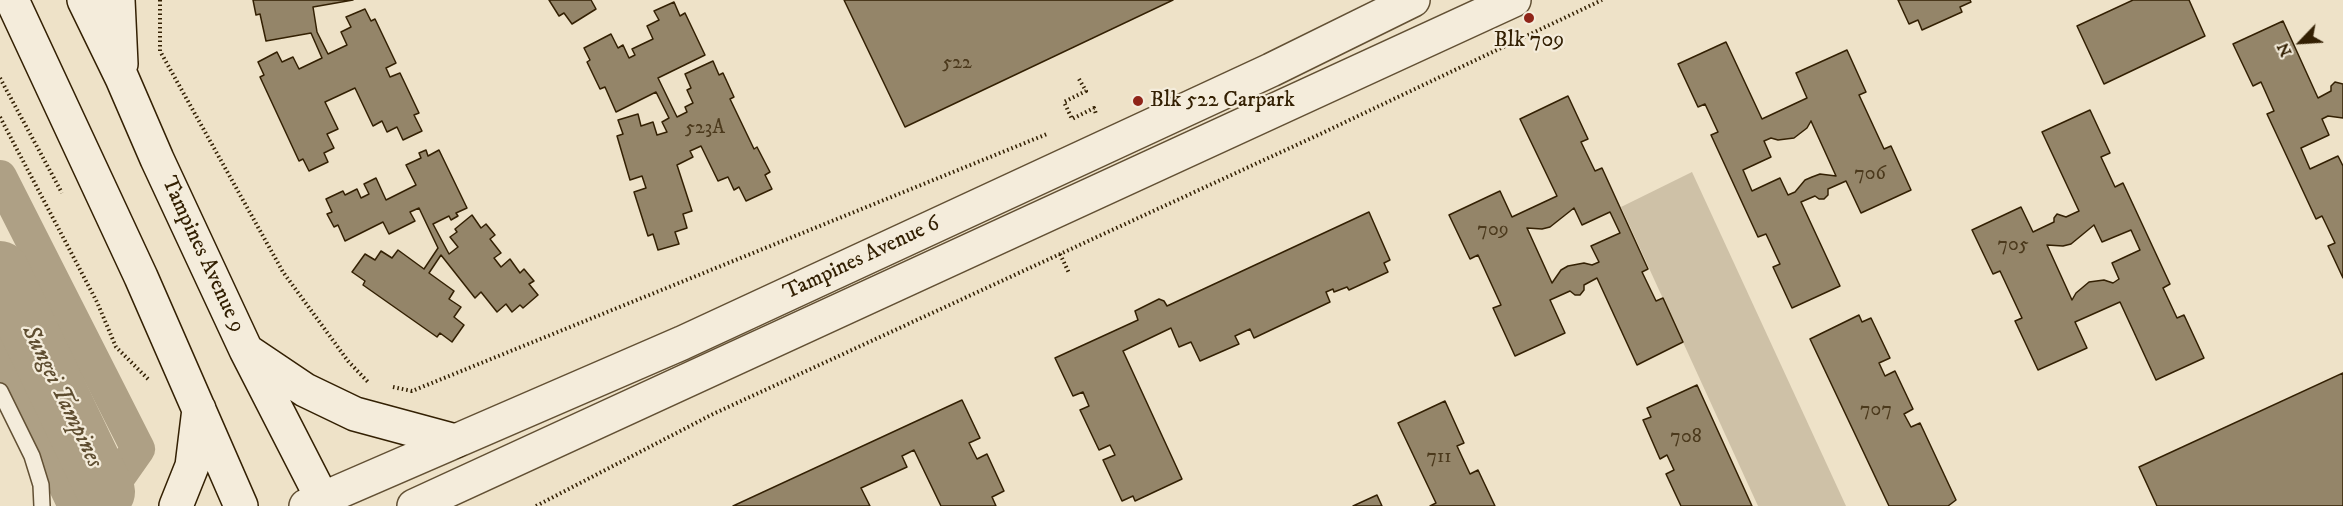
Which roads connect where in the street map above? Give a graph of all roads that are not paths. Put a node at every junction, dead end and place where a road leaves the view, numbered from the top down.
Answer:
1 (12, 0) edge
2 (84, 0) edge
3 (118, 0) edge
4 (1413, 0) edge
5 (1514, 0) edge
6 (122, 78) junction
7 (246, 350) junction
8 (0, 391) edge
9 (199, 407) junction
10 (455, 441) junction
11 (318, 503) edge
12 (42, 506) edge
13 (176, 506) edge
14 (241, 506) edge
15 (414, 506) edge

1 - 9 street
2 - 6 street, Tampines Avenue 9
3 - 6 street
4 - 10 street, Tampines Avenue 6
5 - 15 street, Tampines Avenue 6
6 - 7 street, Tampines Avenue 9
7 - 10 street
7 - 11 street, Tampines Avenue 9
8 - 12 lane
9 - 13 street
9 - 14 street
10 - 11 street, Tampines Avenue 6

